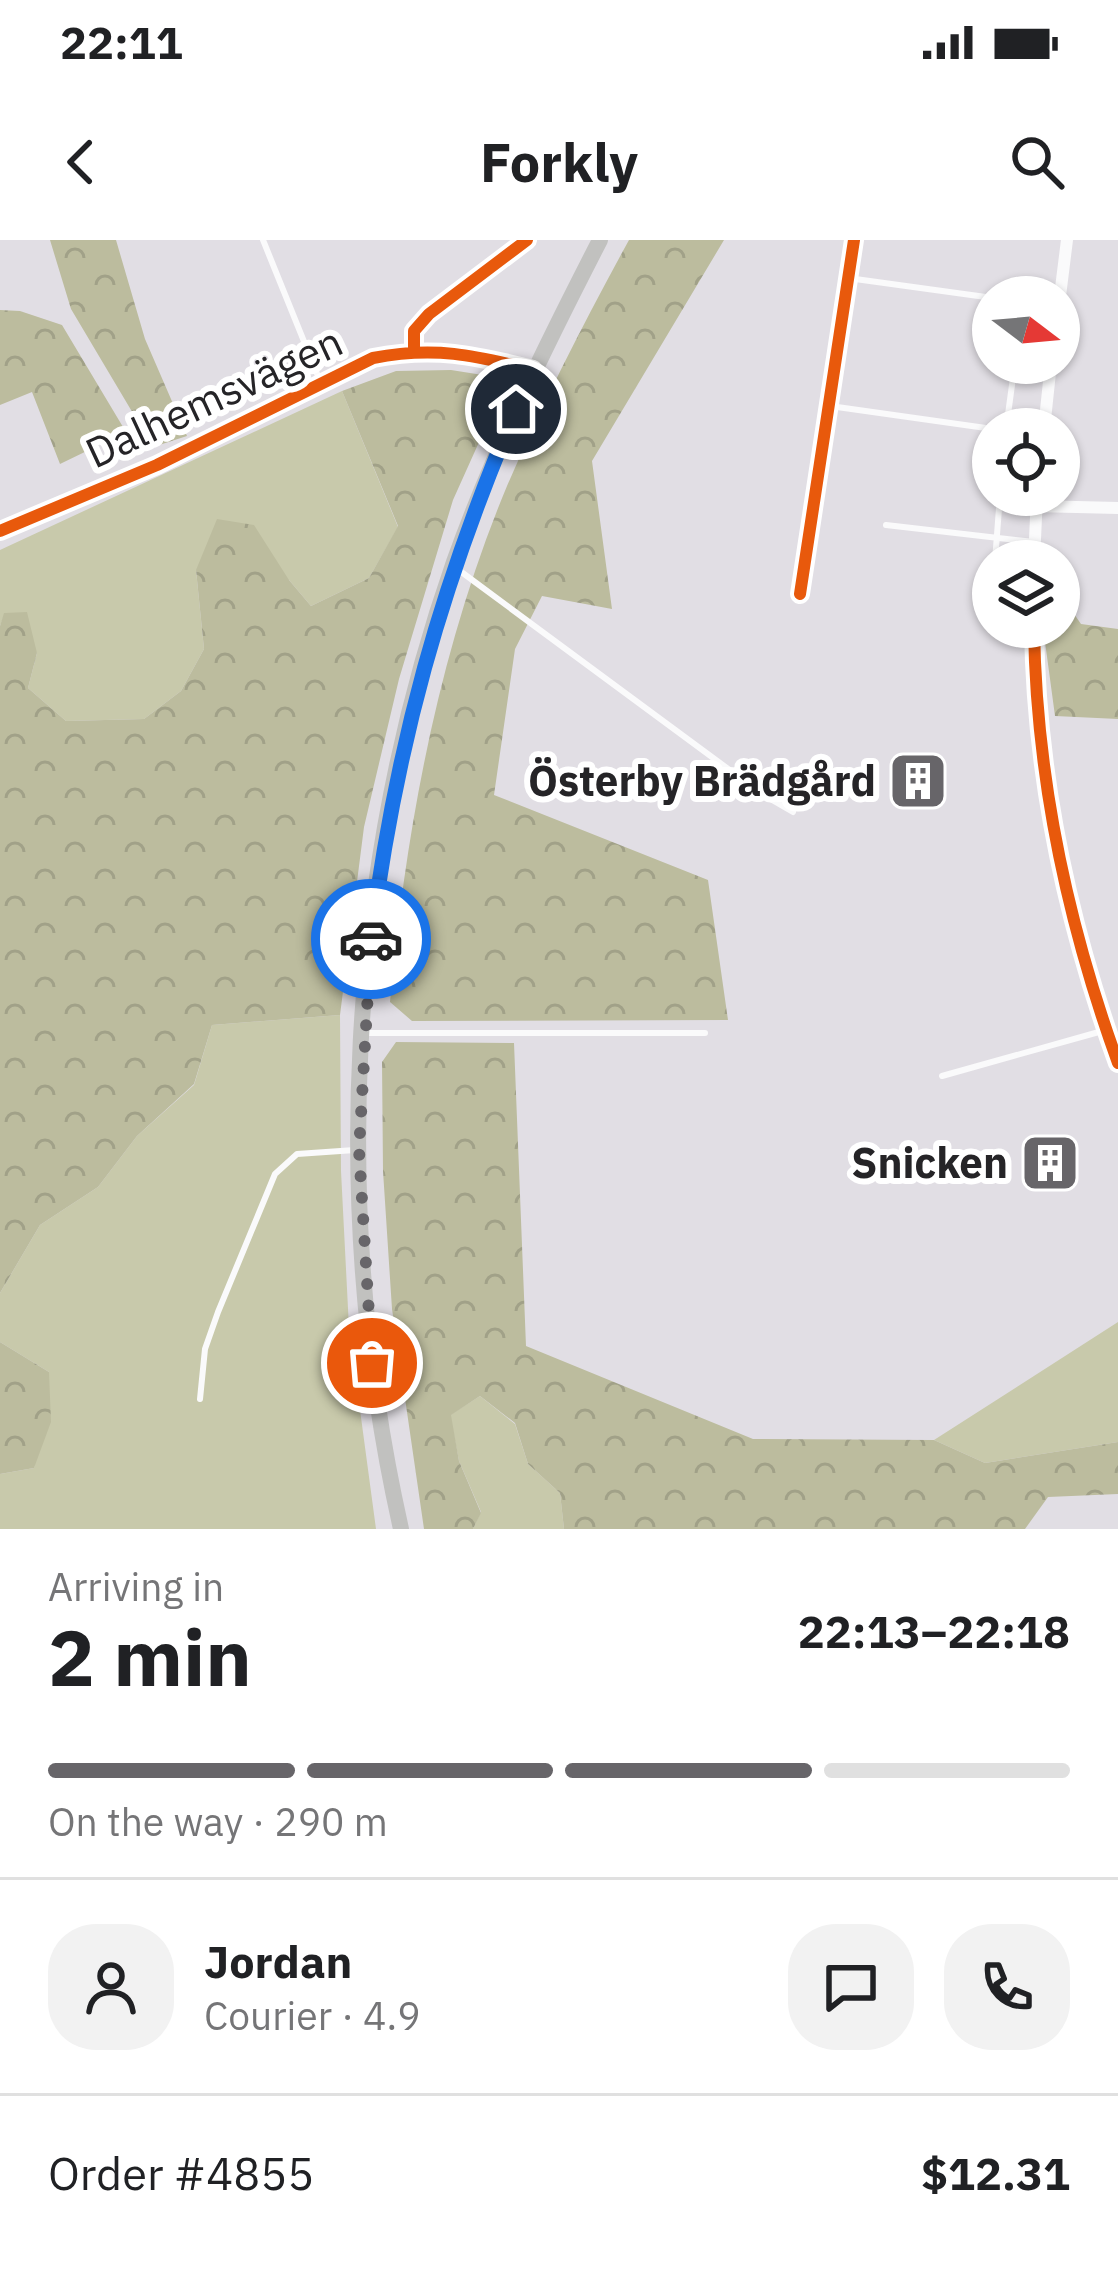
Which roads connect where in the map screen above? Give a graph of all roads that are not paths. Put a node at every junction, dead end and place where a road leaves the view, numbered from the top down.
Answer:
1 (262, 240) edge
2 (600, 240) edge
3 (854, 240) edge
4 (1067, 240) edge
5 (1062, 276) edge
6 (848, 278) junction
7 (972, 295) edge
8 (533, 370) junction
9 (321, 382) junction
10 (829, 406) junction
11 (972, 426) edge
12 (1080, 504) edge
13 (1118, 508) edge
14 (886, 525) dead end
15 (0, 530) edge
16 (990, 540) edge
17 (453, 566) junction
18 (800, 594) dead end
19 (1035, 648) edge
20 (794, 812) dead end
21 (1118, 1018) edge
22 (1104, 1024) junction
23 (363, 1033) junction
24 (705, 1033) dead end
25 (1118, 1063) edge
26 (942, 1076) dead end
27 (359, 1150) junction
28 (200, 1399) dead end
29 (400, 1529) edge

1 - 9 lane
2 - 8 main road
3 - 6 street
4 - 5 street
6 - 7 lane
6 - 10 street
8 - 9 main road, Dalhemsvägen
8 - 17 main road
9 - 15 main road, Dalhemsvägen
10 - 11 lane
10 - 18 street
12 - 13 street
14 - 16 lane
17 - 20 lane
17 - 23 main road
19 - 22 street
21 - 22 street
22 - 25 street
22 - 26 lane
23 - 24 lane
23 - 27 main road
27 - 28 lane
27 - 29 main road

